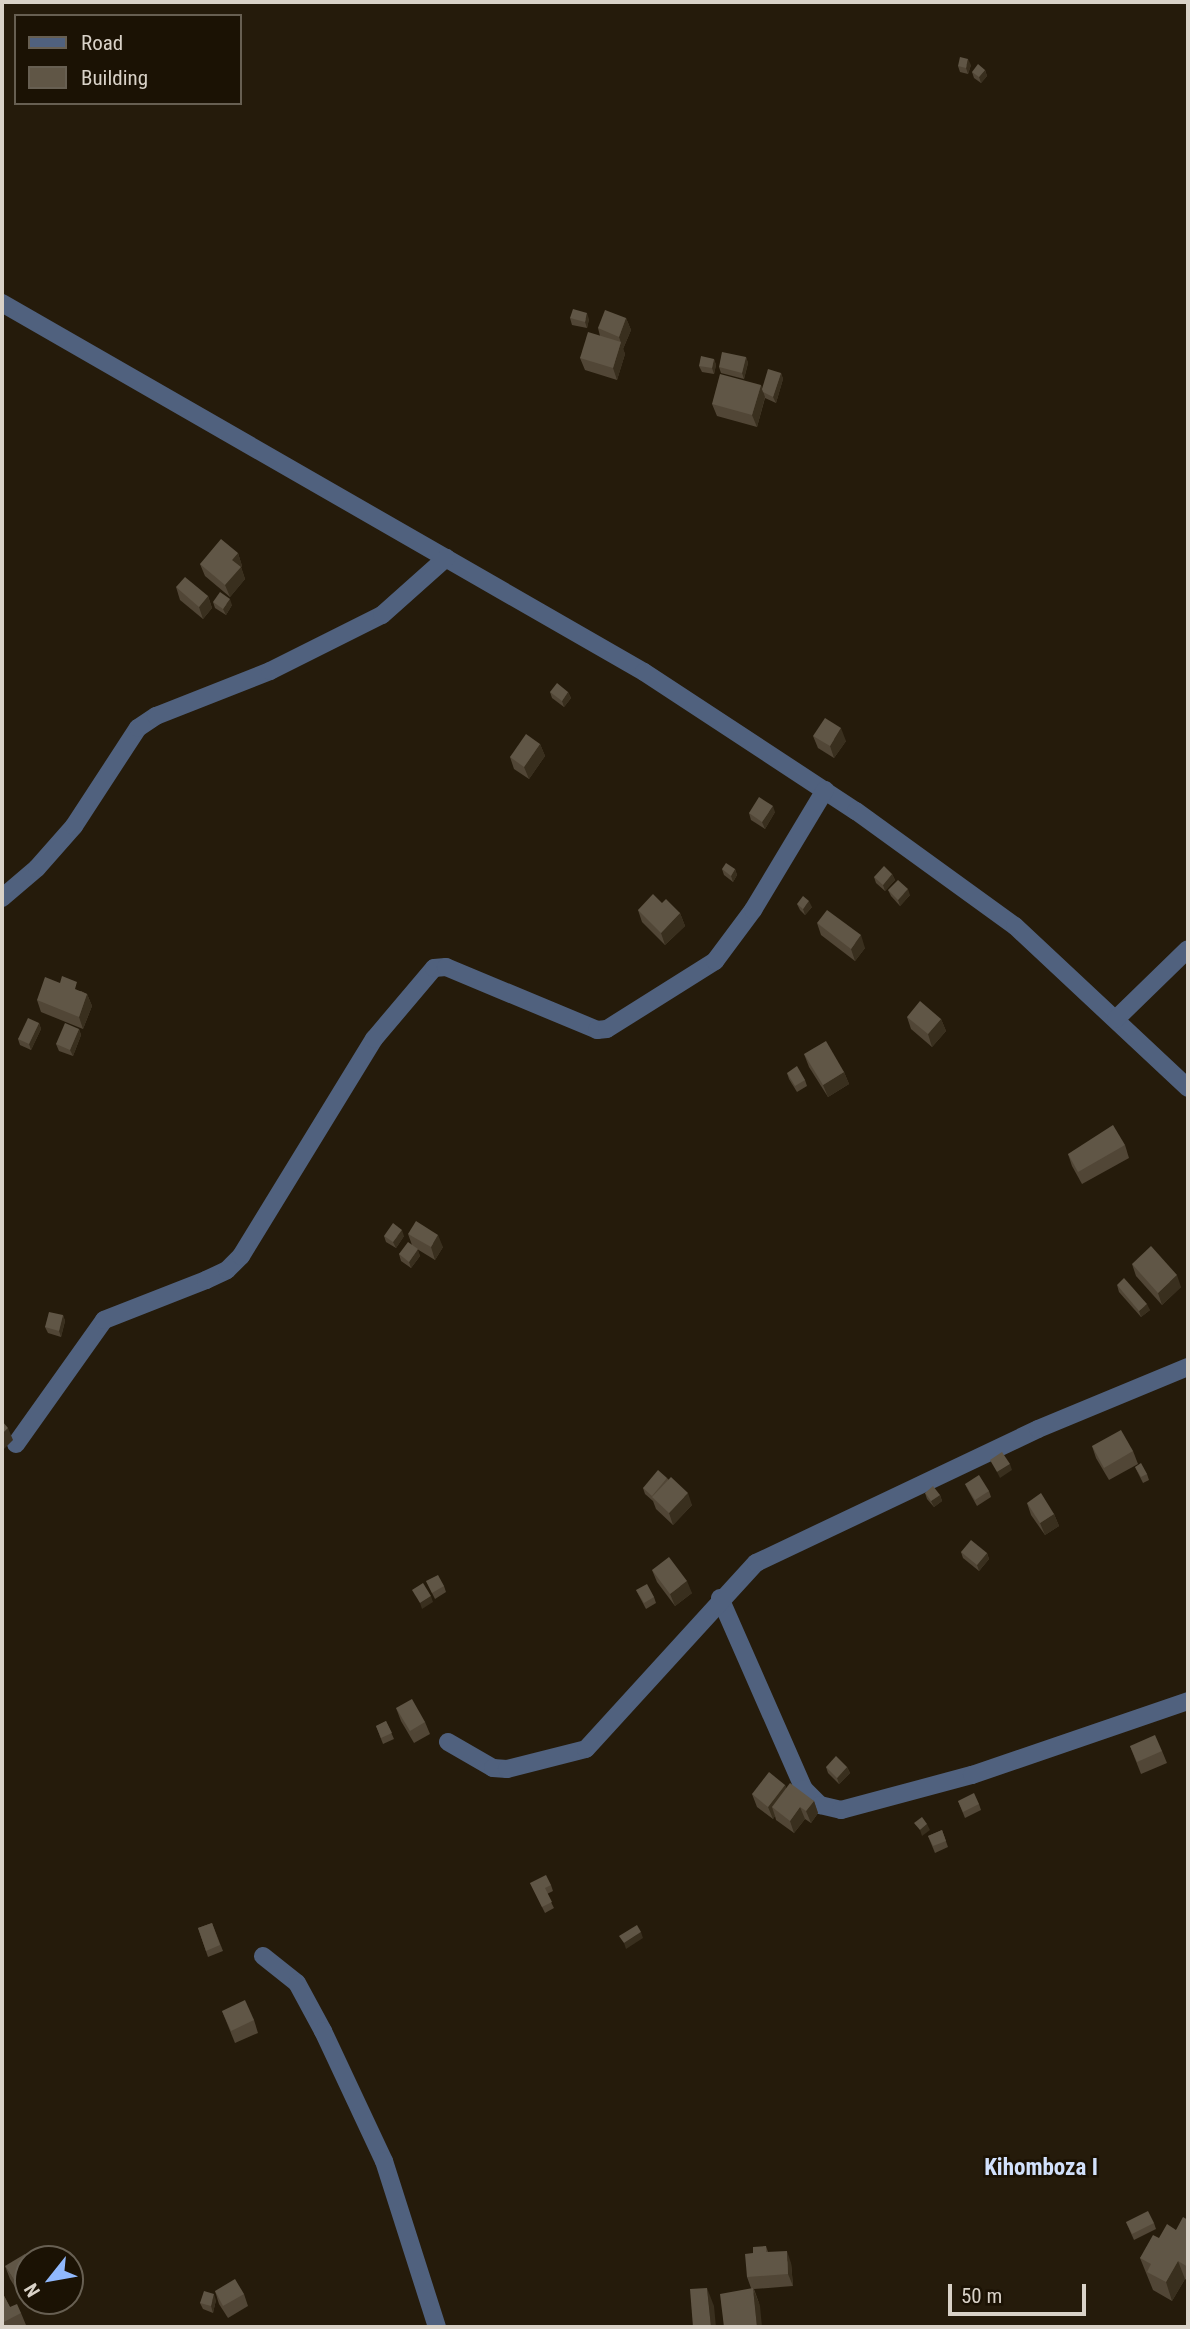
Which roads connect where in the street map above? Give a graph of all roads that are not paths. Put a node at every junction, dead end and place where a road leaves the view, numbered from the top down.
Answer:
1 (2, 303) edge
2 (446, 558) junction
3 (825, 790) junction
4 (2, 898) edge
5 (1188, 949) edge
6 (1116, 1018) junction
7 (1188, 1088) edge
8 (1188, 1367) edge
9 (16, 1444) dead end
10 (720, 1598) junction
11 (1188, 1702) edge
12 (448, 1742) dead end
13 (262, 1956) dead end
14 (437, 2327) edge

1 - 2 street
2 - 3 street
2 - 4 street
3 - 6 street
3 - 9 street
5 - 6 street
6 - 7 street
8 - 10 street
10 - 11 street
10 - 12 street
13 - 14 street

